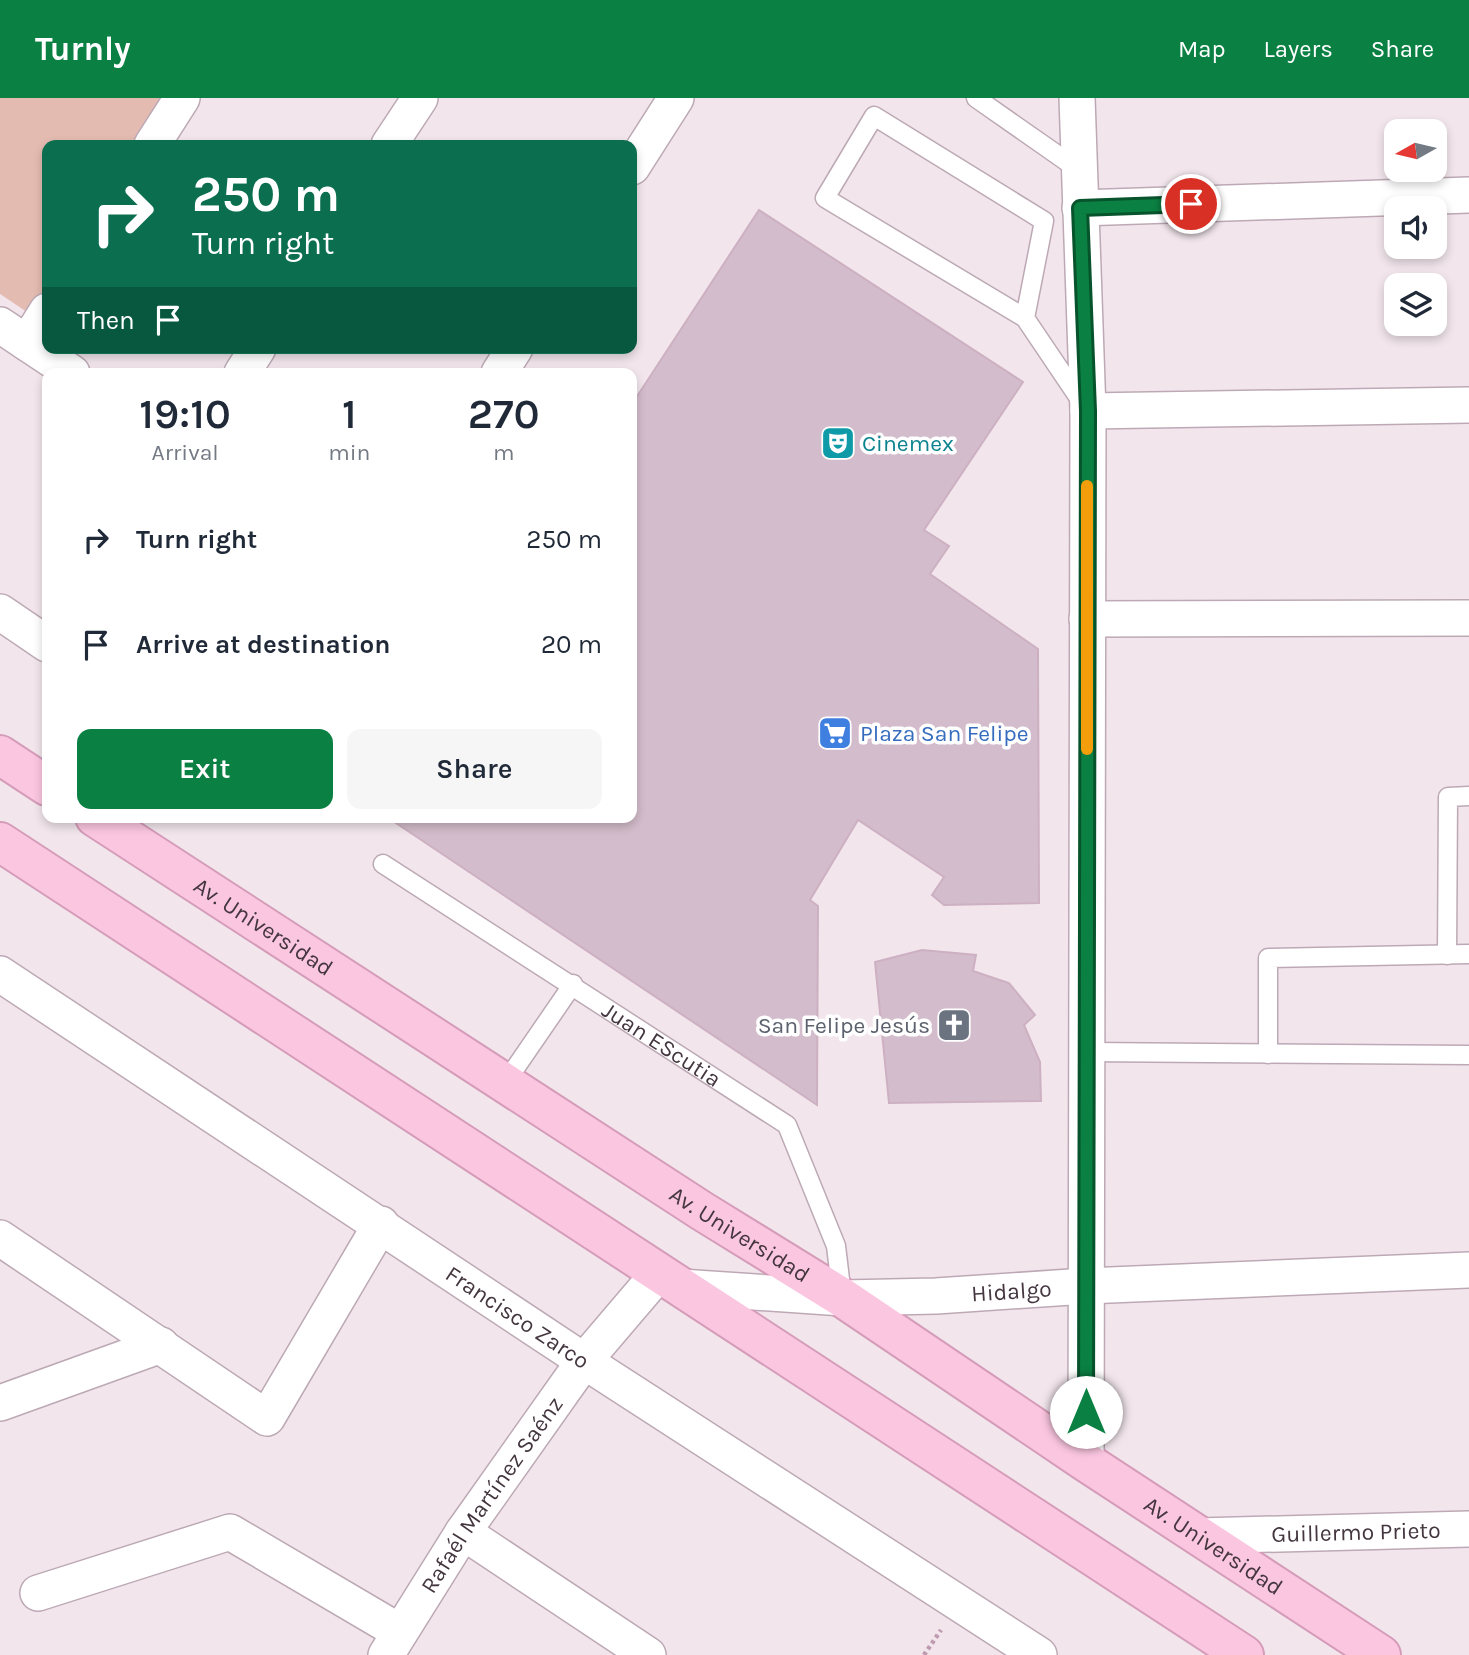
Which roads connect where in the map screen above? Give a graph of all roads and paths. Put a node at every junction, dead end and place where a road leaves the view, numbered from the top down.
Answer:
1 (182, 98) edge
2 (420, 98) edge
3 (676, 98) edge
4 (975, 98) edge
5 (1077, 98) edge
6 (155, 140) edge
7 (392, 140) edge
8 (637, 159) edge
9 (1079, 170) junction
10 (1469, 195) edge
11 (1080, 208) junction
12 (42, 314) edge
13 (1025, 318) junction
14 (13, 334) edge
15 (42, 353) edge
16 (43, 354) edge
17 (64, 368) edge
18 (1469, 405) edge
19 (1088, 411) junction
20 (0, 612) edge
21 (1469, 618) edge
22 (1087, 619) junction
23 (42, 641) edge
24 (0, 755) edge
25 (42, 783) edge
26 (1469, 796) edge
27 (104, 823) edge
28 (0, 842) edge
29 (383, 864) dead end
30 (1469, 954) edge
31 (1447, 955) junction
32 (0, 974) edge
33 (573, 985) junction
34 (1086, 1052) junction
35 (1268, 1054) junction
36 (1469, 1055) edge
37 (505, 1083) junction
38 (381, 1224) junction
39 (0, 1238) edge
40 (1469, 1270) edge
41 (670, 1280) junction
42 (1086, 1286) junction
43 (843, 1298) junction
44 (161, 1345) junction
45 (584, 1361) junction
46 (0, 1403) edge
47 (1086, 1462) junction
48 (1469, 1529) edge
49 (463, 1532) junction
50 (1198, 1536) junction
51 (38, 1593) dead end
52 (393, 1644) edge
53 (648, 1655) edge
54 (1039, 1655) edge
55 (1244, 1655) edge
56 (1381, 1655) edge

1 - 6 street
2 - 7 street
3 - 8 street
4 - 9 lane
5 - 9 street
9 - 11 street
10 - 11 street
11 - 19 street
12 - 14 street
13 - 13 lane
13 - 19 lane
14 - 15 street
16 - 17 street
18 - 19 street
19 - 22 street
20 - 23 street
21 - 22 street
22 - 34 street
24 - 25 main road
26 - 31 lane
27 - 37 main road, Av. Universidad
28 - 41 main road
29 - 33 lane, Juan EScutia
30 - 31 lane
31 - 35 lane
32 - 38 street, Francisco Zarco
33 - 37 lane
33 - 43 lane, Juan EScutia
34 - 35 lane
34 - 42 street
35 - 36 lane
37 - 43 main road, Av. Universidad
38 - 44 street
38 - 45 street, Francisco Zarco
39 - 44 street
40 - 42 street, Hidalgo
41 - 43 street, Hidalgo
41 - 45 street, Rafaél Martínez Saénz
41 - 55 main road
42 - 43 street, Hidalgo
42 - 47 street
43 - 47 main road, Av. Universidad
44 - 46 street
45 - 49 street, Rafaél Martínez Saénz
45 - 54 street, Francisco Zarco
47 - 50 main road, Av. Universidad
48 - 50 street, Guillermo Prieto
49 - 52 street, Rafaél Martínez Saénz
49 - 53 street
50 - 56 main road, Av. Universidad
51 - 52 street

